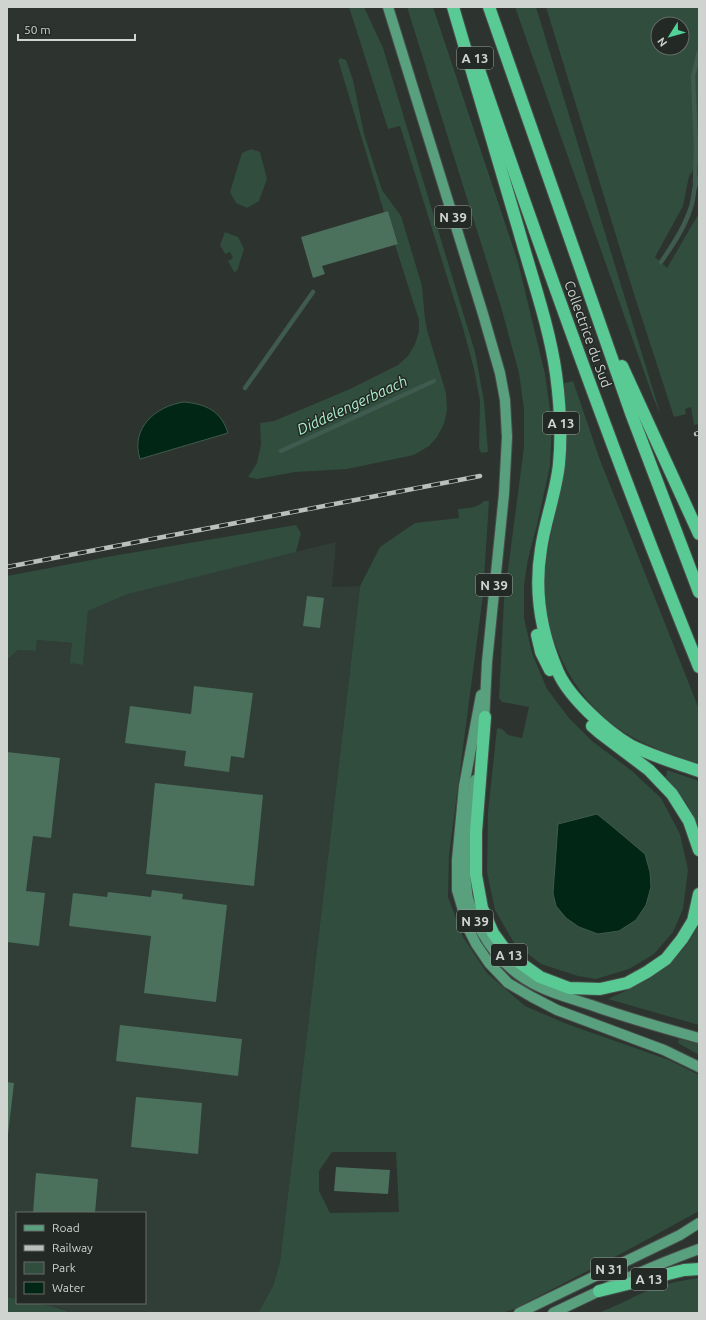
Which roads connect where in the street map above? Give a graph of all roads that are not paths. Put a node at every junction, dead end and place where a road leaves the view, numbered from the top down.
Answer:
1 (388, 7) edge
2 (453, 7) edge
3 (458, 7) edge
4 (489, 7) edge
5 (593, 303) junction
6 (699, 534) edge
7 (541, 550) junction
8 (699, 592) edge
9 (487, 662) junction
10 (699, 667) edge
11 (485, 717) junction
12 (699, 771) edge
13 (699, 850) edge
14 (699, 894) edge
15 (699, 1038) edge
16 (699, 1067) edge
17 (699, 1224) edge
18 (699, 1249) edge
19 (699, 1269) edge
20 (599, 1291) junction
21 (519, 1313) edge
22 (553, 1313) edge

1 - 9 main road, N 39
2 - 7 highway, A 13
3 - 10 highway, Collectrice du Sud / A 13
4 - 5 highway, Collectrice du Sud / A 13
5 - 6 highway, A 13
5 - 8 highway, Collectrice du Sud / A 13
7 - 12 highway, A 13
7 - 13 highway, A 13
9 - 11 main road, N 39
9 - 16 main road, N 39
11 - 14 highway, A 13
11 - 15 main road, N 39
17 - 21 main road, N 31
18 - 20 main road, N 31
19 - 20 highway, A 13
20 - 22 main road, N 31

